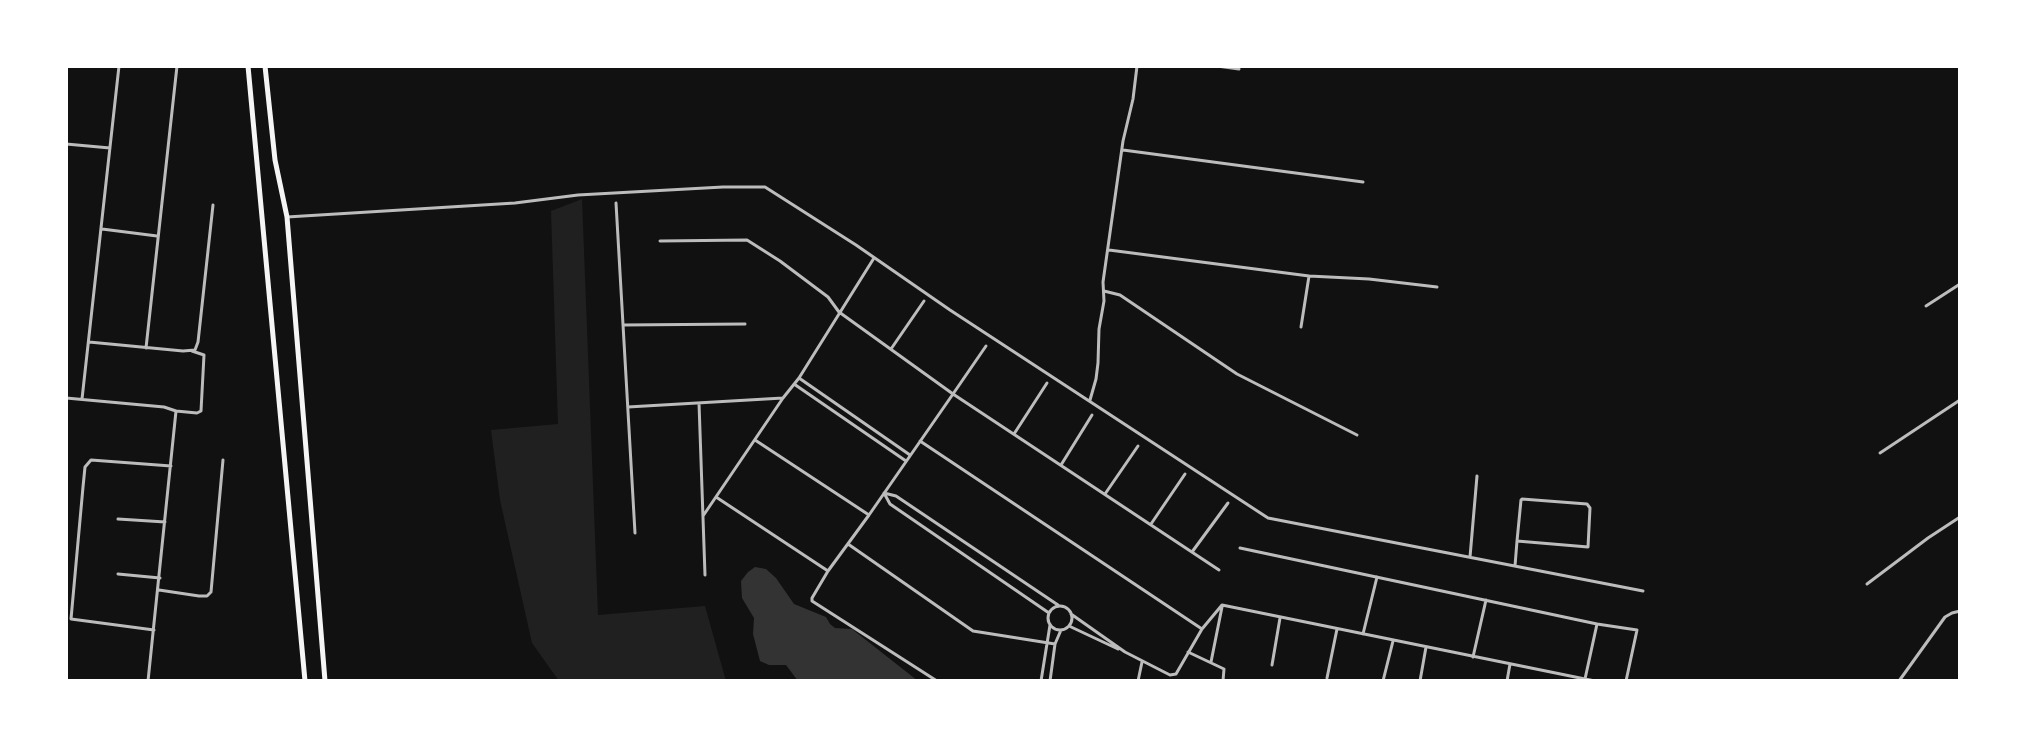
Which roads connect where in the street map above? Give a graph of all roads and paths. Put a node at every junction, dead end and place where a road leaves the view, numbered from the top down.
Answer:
1 (120, 66) edge
2 (177, 66) edge
3 (248, 66) edge
4 (265, 66) edge
5 (1137, 66) edge
6 (1216, 66) edge
7 (1239, 69) dead end
8 (66, 144) edge
9 (110, 148) junction
10 (1123, 150) junction
11 (1363, 182) dead end
12 (616, 203) dead end
13 (213, 205) dead end
14 (287, 217) junction
15 (101, 229) junction
16 (157, 236) junction
17 (660, 242) dead end
18 (1109, 250) junction
19 (874, 258) junction
20 (1309, 276) junction
21 (1960, 284) edge
22 (1437, 287) dead end
23 (1104, 291) junction
24 (924, 301) dead end
25 (1926, 306) dead end
26 (839, 312) junction
27 (745, 324) dead end
28 (623, 325) junction
29 (1301, 327) dead end
30 (89, 342) junction
31 (986, 346) dead end
32 (146, 348) junction
33 (891, 349) junction
34 (192, 351) junction
35 (799, 378) junction
36 (1047, 383) dead end
37 (794, 384) junction
38 (953, 394) junction
39 (66, 398) edge
40 (783, 398) junction
41 (82, 399) junction
42 (1090, 400) junction
43 (1960, 400) edge
44 (699, 403) junction
45 (628, 407) junction
46 (176, 411) junction
47 (1092, 415) dead end
48 (1014, 434) junction
49 (1357, 435) dead end
50 (755, 440) junction
51 (920, 441) junction
52 (1138, 446) dead end
53 (1880, 453) dead end
54 (910, 455) junction
55 (223, 460) dead end
56 (906, 461) junction
57 (1061, 465) junction
58 (171, 466) junction
59 (1185, 474) dead end
60 (1477, 476) dead end
61 (884, 493) junction
62 (1105, 494) junction
63 (716, 497) junction
64 (1228, 503) dead end
65 (869, 515) junction
66 (703, 516) junction
67 (1960, 517) edge
68 (118, 519) dead end
69 (165, 522) junction
70 (1151, 524) junction
71 (634, 533) dead end
72 (1517, 541) junction
73 (848, 544) junction
74 (1240, 548) dead end
75 (1192, 552) junction
76 (1470, 557) junction
77 (1515, 566) junction
78 (1219, 570) dead end
79 (828, 571) junction
80 (118, 574) dead end
81 (705, 575) dead end
82 (1377, 577) junction
83 (160, 578) junction
84 (1867, 585) dead end
85 (159, 590) junction
86 (1643, 591) dead end
87 (1486, 600) junction
88 (1058, 605) junction
89 (1222, 605) junction
90 (1960, 611) edge
91 (1049, 613) junction
92 (1071, 614) junction
93 (1280, 618) junction
94 (1598, 624) junction
95 (1050, 625) junction
96 (1069, 626) junction
97 (1202, 629) junction
98 (1337, 629) junction
99 (154, 630) junction
100 (1061, 630) junction
101 (1363, 634) junction
102 (1393, 640) junction
103 (1047, 642) junction
104 (1055, 644) junction
105 (1426, 647) junction
106 (1125, 652) junction
107 (1188, 652) junction
108 (1473, 657) junction
109 (1142, 662) junction
110 (1211, 662) junction
111 (1510, 664) junction
112 (1272, 665) dead end
113 (1327, 678) dead end
114 (1585, 680) edge
115 (148, 681) edge
116 (305, 681) edge
117 (325, 681) edge
118 (937, 681) edge
119 (1041, 681) edge
120 (1050, 681) edge
121 (1138, 681) edge
122 (1223, 681) edge
123 (1383, 681) edge
124 (1420, 681) edge
125 (1507, 681) edge
126 (1595, 681) edge
127 (1626, 681) edge
128 (1899, 681) edge

1 - 9 street
2 - 16 street
3 - 116 highway
4 - 14 highway
5 - 10 street
6 - 7 street
8 - 9 street
9 - 15 street
10 - 11 street
10 - 18 street
12 - 28 street
13 - 34 street
14 - 19 street
14 - 117 highway
15 - 16 street
15 - 30 street
16 - 32 street
17 - 26 street
18 - 20 street
18 - 23 street
19 - 26 street
19 - 42 street
20 - 22 street
20 - 29 street
21 - 25 street
23 - 42 street
23 - 49 street
24 - 33 street
26 - 33 street
26 - 35 street
27 - 28 street
28 - 45 street
30 - 32 street
30 - 41 street
31 - 38 street
32 - 34 street
33 - 38 street
34 - 46 street
35 - 37 street
35 - 54 street
36 - 48 street
37 - 40 street
37 - 56 street
38 - 48 street
38 - 51 street
39 - 41 street
40 - 44 street
40 - 50 street
41 - 46 street
42 - 76 street
43 - 53 street
44 - 45 street
44 - 66 street
45 - 71 street
46 - 58 street
47 - 57 street
48 - 57 street
50 - 63 street
50 - 65 street
51 - 54 street
51 - 97 street
52 - 62 street
54 - 56 street
55 - 85 street
56 - 61 street
57 - 62 street
58 - 69 street
58 - 99 street
59 - 70 street
60 - 76 street
61 - 65 street
61 - 88 street
61 - 91 street
62 - 70 street
63 - 66 street
63 - 79 street
64 - 75 street
65 - 73 street
66 - 81 street
67 - 84 street
68 - 69 street
69 - 83 street
70 - 75 street
72 - 72 street
72 - 77 street
73 - 79 street
73 - 103 street
74 - 82 street
75 - 78 street
76 - 77 street
77 - 86 street
79 - 118 street
80 - 83 street
82 - 87 street
82 - 101 street
83 - 85 street
85 - 99 street
87 - 94 street
87 - 108 street
88 - 91 street
88 - 92 street
89 - 93 street
89 - 97 street
89 - 110 street
90 - 128 street
91 - 95 street
92 - 96 street
92 - 106 street
93 - 98 street
93 - 112 street
94 - 114 street
94 - 127 street
95 - 100 street
95 - 103 street
96 - 100 street
96 - 106 street
97 - 107 street
98 - 101 street
98 - 113 street
99 - 115 street
100 - 104 street
101 - 102 street
102 - 105 street
102 - 123 street
103 - 104 street
103 - 119 street
104 - 120 street
105 - 108 street
105 - 124 street
106 - 109 street
107 - 109 street
107 - 110 street
108 - 111 street
109 - 121 street
110 - 122 street
111 - 114 street
111 - 125 street
114 - 126 street

